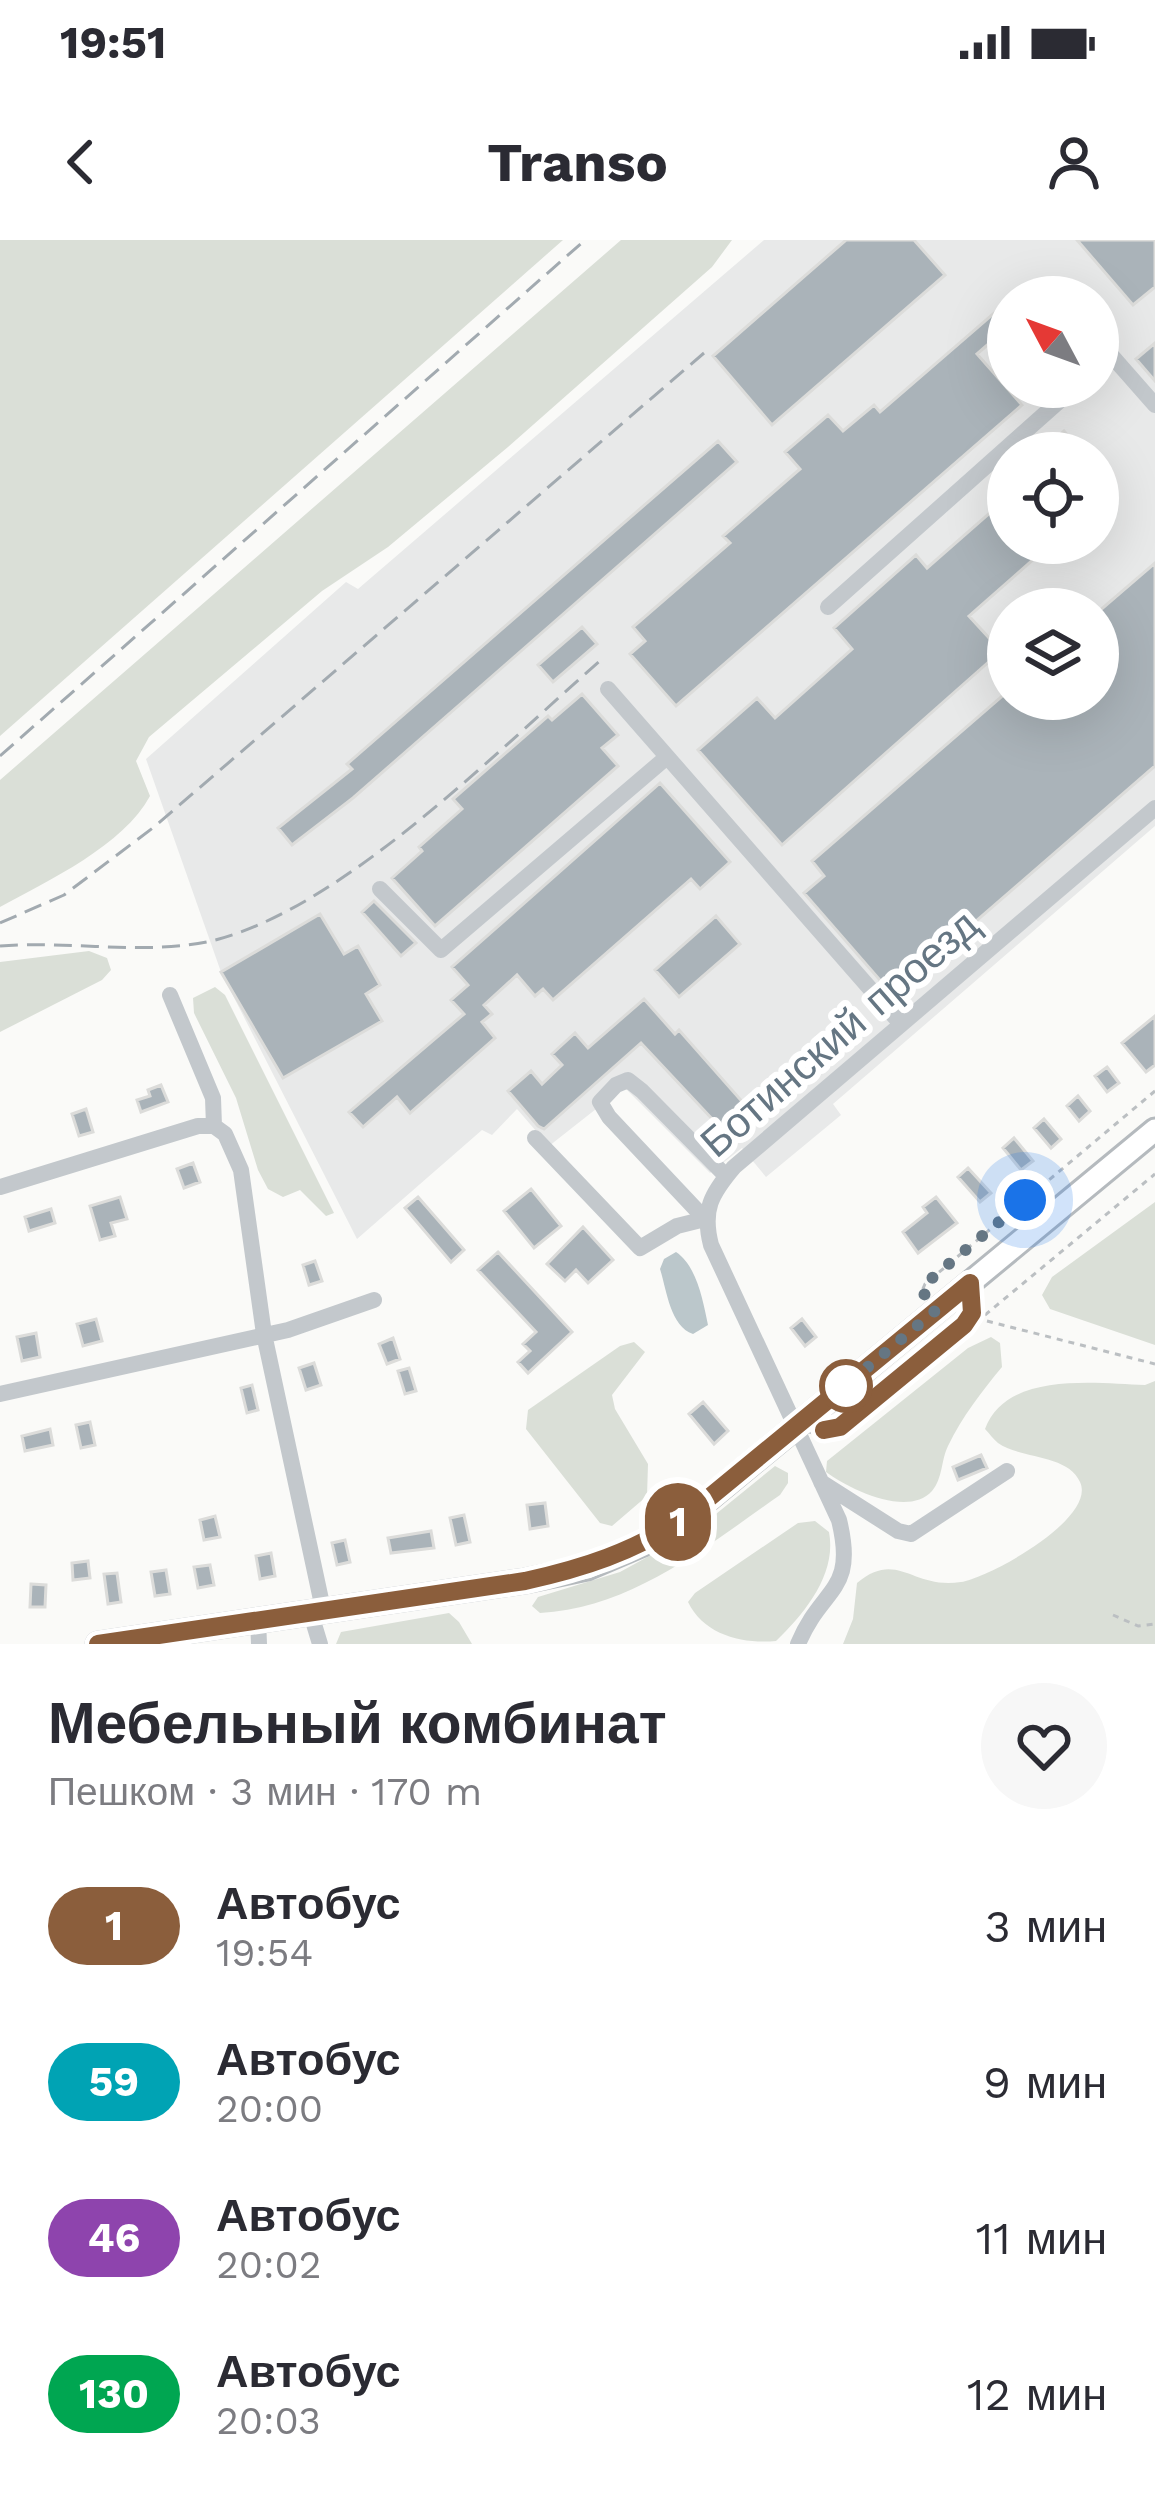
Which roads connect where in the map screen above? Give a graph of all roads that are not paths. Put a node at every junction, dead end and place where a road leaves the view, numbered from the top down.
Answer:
1 (1119, 364) edge
2 (1155, 405) edge
3 (1051, 408) edge
4 (828, 607) dead end
5 (608, 689) dead end
6 (667, 757) junction
7 (1155, 808) edge
8 (380, 889) dead end
9 (170, 995) dead end
10 (901, 1024) junction
11 (214, 1126) junction
12 (1155, 1130) edge
13 (535, 1138) dead end
14 (726, 1176) junction
15 (0, 1187) edge
16 (705, 1220) junction
17 (970, 1283) junction
18 (374, 1300) dead end
19 (264, 1334) junction
20 (0, 1394) edge
21 (798, 1426) junction
22 (1006, 1471) dead end
23 (820, 1482) junction
24 (317, 1610) junction
25 (258, 1619) junction
26 (98, 1644) edge
27 (259, 1644) edge
28 (320, 1644) edge
29 (797, 1644) edge

1 - 2 street
3 - 4 street
5 - 6 street
6 - 8 street
6 - 10 street
7 - 10 street, Ботинский проезд
9 - 11 street
10 - 14 street, Ботинский проезд
11 - 15 street
11 - 19 street
12 - 17 main road
13 - 16 street
14 - 16 street, Ботинский проезд
14 - 16 street
16 - 21 street, Ботинский проезд
17 - 21 main road
17 - 21 street
18 - 19 street
19 - 20 street
19 - 24 street
21 - 23 street, Ботинский проезд
21 - 24 main road
22 - 23 street
23 - 29 street, Ботинский проезд
24 - 25 main road
24 - 28 street
25 - 26 main road
25 - 27 street

